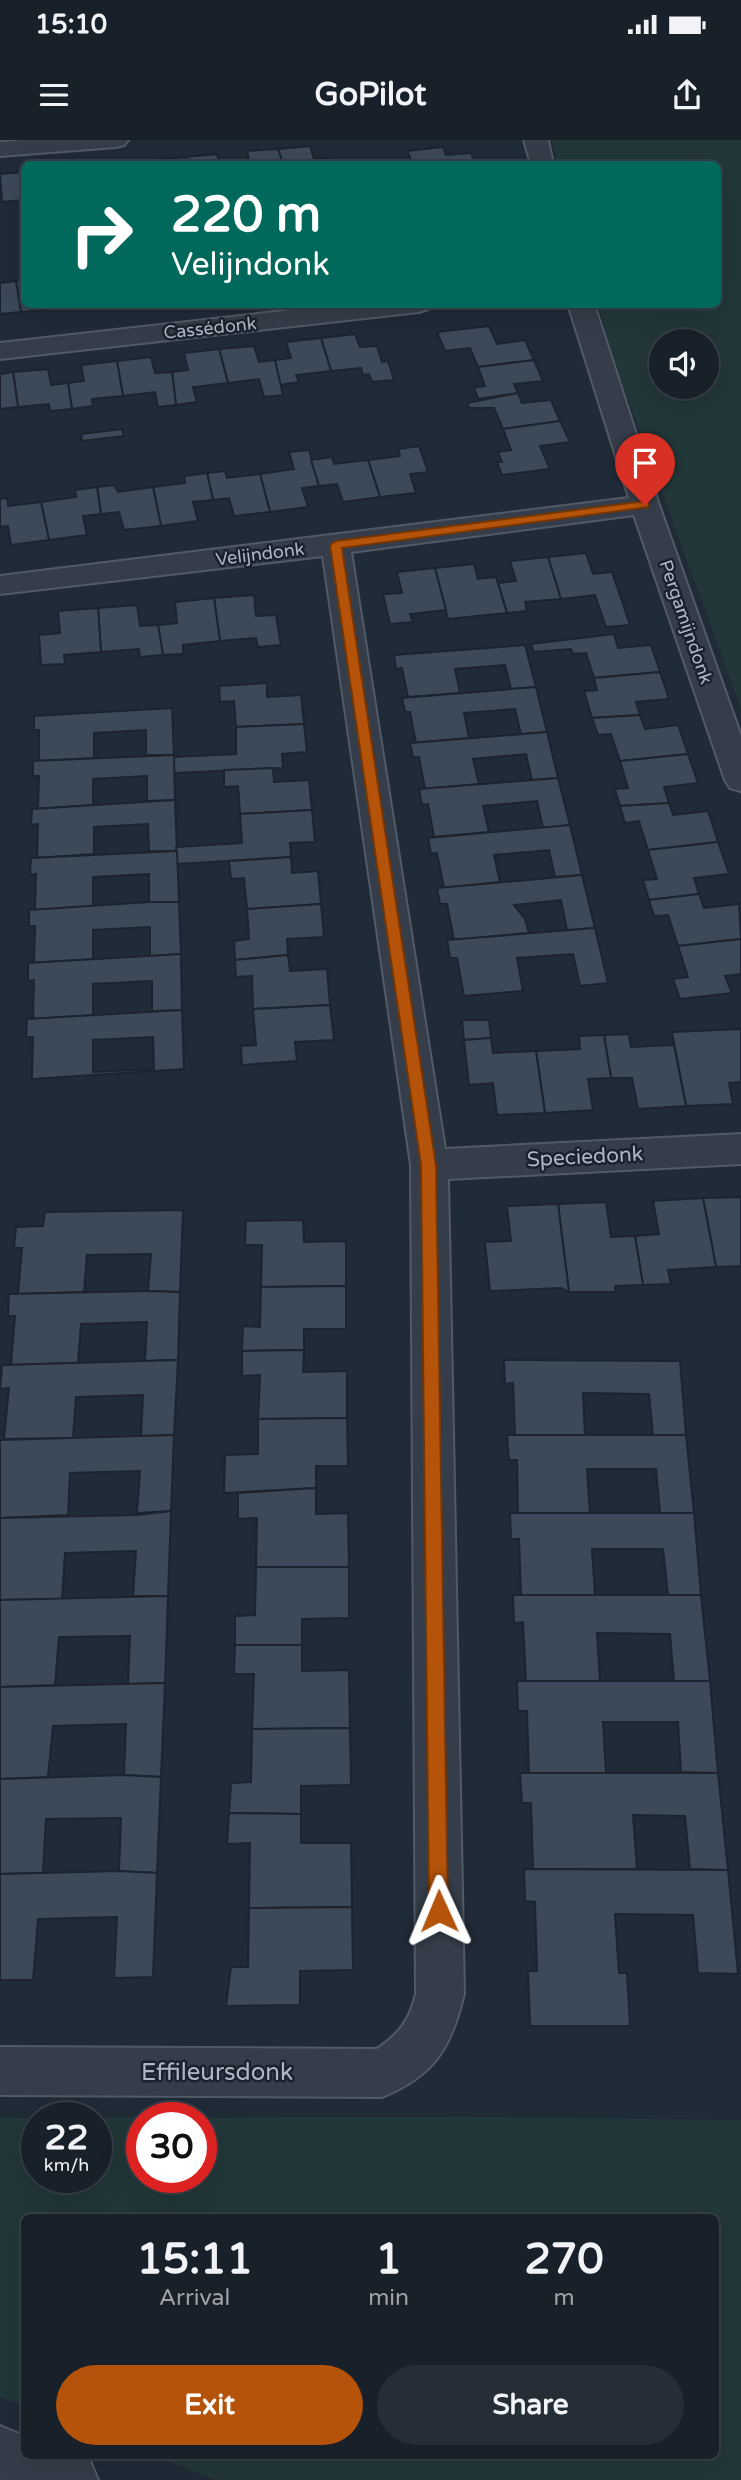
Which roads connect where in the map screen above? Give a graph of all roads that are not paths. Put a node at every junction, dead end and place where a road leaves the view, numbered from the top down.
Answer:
1 (116, 140) edge
2 (536, 140) edge
3 (0, 149) edge
4 (541, 161) edge
5 (383, 308) edge
6 (582, 308) edge
7 (0, 351) edge
8 (645, 505) junction
9 (336, 545) junction
10 (0, 584) edge
11 (741, 780) edge
12 (741, 1149) edge
13 (429, 1165) junction
14 (0, 2071) edge
15 (0, 2454) edge
16 (71, 2480) edge

1 - 3 street
2 - 4 street
5 - 7 street, Cassédonk
6 - 8 street, Pergamijndonk
8 - 9 street, Velijndonk
8 - 11 street, Pergamijndonk
9 - 10 street, Velijndonk
9 - 13 street
12 - 13 street, Speciedonk
13 - 14 street, Effileursdonk
15 - 16 street

